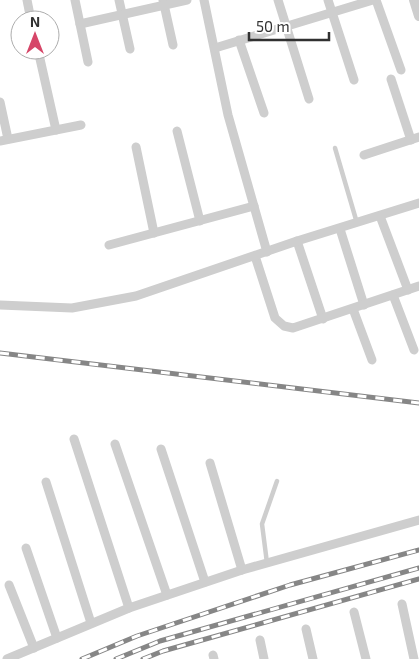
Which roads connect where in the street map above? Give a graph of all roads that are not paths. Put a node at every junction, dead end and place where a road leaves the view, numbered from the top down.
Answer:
1 (75, 0) edge
2 (119, 0) edge
3 (187, 0) edge
4 (204, 0) edge
5 (278, 0) edge
6 (328, 0) edge
7 (375, 0) edge
8 (414, 0) edge
9 (163, 3) edge
10 (332, 12) junction
11 (122, 14) junction
12 (419, 16) edge
13 (80, 24) junction
14 (286, 26) junction
15 (239, 40) junction
16 (173, 45) dead end
17 (215, 48) junction
18 (130, 49) dead end
19 (40, 60) edge
20 (88, 62) dead end
21 (401, 70) dead end
22 (391, 79) dead end
23 (354, 80) dead end
24 (309, 99) dead end
25 (0, 102) edge
26 (264, 113) dead end
27 (81, 125) dead end
28 (56, 130) junction
29 (177, 131) dead end
30 (415, 139) edge
31 (4, 140) edge
32 (136, 146) dead end
33 (336, 148) dead end
34 (364, 154) dead end
35 (419, 203) edge
36 (254, 206) junction
37 (380, 216) junction
38 (200, 221) junction
39 (357, 223) junction
40 (340, 229) junction
41 (154, 233) junction
42 (297, 241) junction
43 (109, 245) dead end
44 (267, 252) junction
45 (255, 256) junction
46 (419, 286) edge
47 (408, 290) junction
48 (393, 295) junction
49 (0, 305) edge
50 (364, 305) junction
51 (353, 309) junction
52 (323, 319) junction
53 (414, 350) dead end
54 (372, 360) dead end
55 (74, 438) dead end
56 (115, 444) dead end
57 (160, 449) dead end
58 (210, 463) dead end
59 (277, 481) dead end
60 (46, 482) dead end
61 (419, 520) edge
62 (26, 548) dead end
63 (267, 563) junction
64 (242, 570) junction
65 (205, 582) junction
66 (10, 585) dead end
67 (167, 595) junction
68 (402, 604) dead end
69 (129, 608) junction
70 (354, 612) dead end
71 (91, 623) junction
72 (306, 629) dead end
73 (57, 638) junction
74 (260, 640) dead end
75 (34, 648) junction
76 (7, 659) edge
77 (264, 659) edge
78 (313, 659) edge
79 (366, 659) edge
80 (414, 659) edge

1 - 13 street
2 - 11 street
3 - 9 street
4 - 17 street
5 - 14 street
6 - 10 street
7 - 10 street
7 - 21 street
8 - 12 street
9 - 11 street
9 - 16 street
10 - 14 street
10 - 23 street
11 - 13 street
11 - 18 street
13 - 20 street
14 - 15 street
14 - 24 street
15 - 17 street
15 - 26 street
17 - 36 street
19 - 28 street
22 - 30 street
25 - 31 street
27 - 28 street
28 - 31 street
29 - 38 street
30 - 34 street
32 - 41 street
33 - 39 lane
35 - 37 street
36 - 38 street
36 - 44 street
37 - 39 street
37 - 47 street
38 - 41 street
39 - 40 street
40 - 42 street
40 - 50 street
41 - 43 street
42 - 44 street
42 - 52 street
44 - 45 street
45 - 49 street
45 - 52 street
46 - 47 street
47 - 48 street
48 - 50 street
48 - 53 street
50 - 51 street
51 - 52 street
51 - 54 street
55 - 69 street
56 - 67 street
57 - 65 street
58 - 64 street
59 - 63 lane
60 - 71 street
61 - 63 street
62 - 73 street
63 - 64 street
64 - 65 street
65 - 67 street
66 - 75 street
67 - 69 street
68 - 80 street
69 - 71 street
70 - 79 street
71 - 73 street
72 - 78 street
73 - 75 street
74 - 77 street
75 - 76 street

